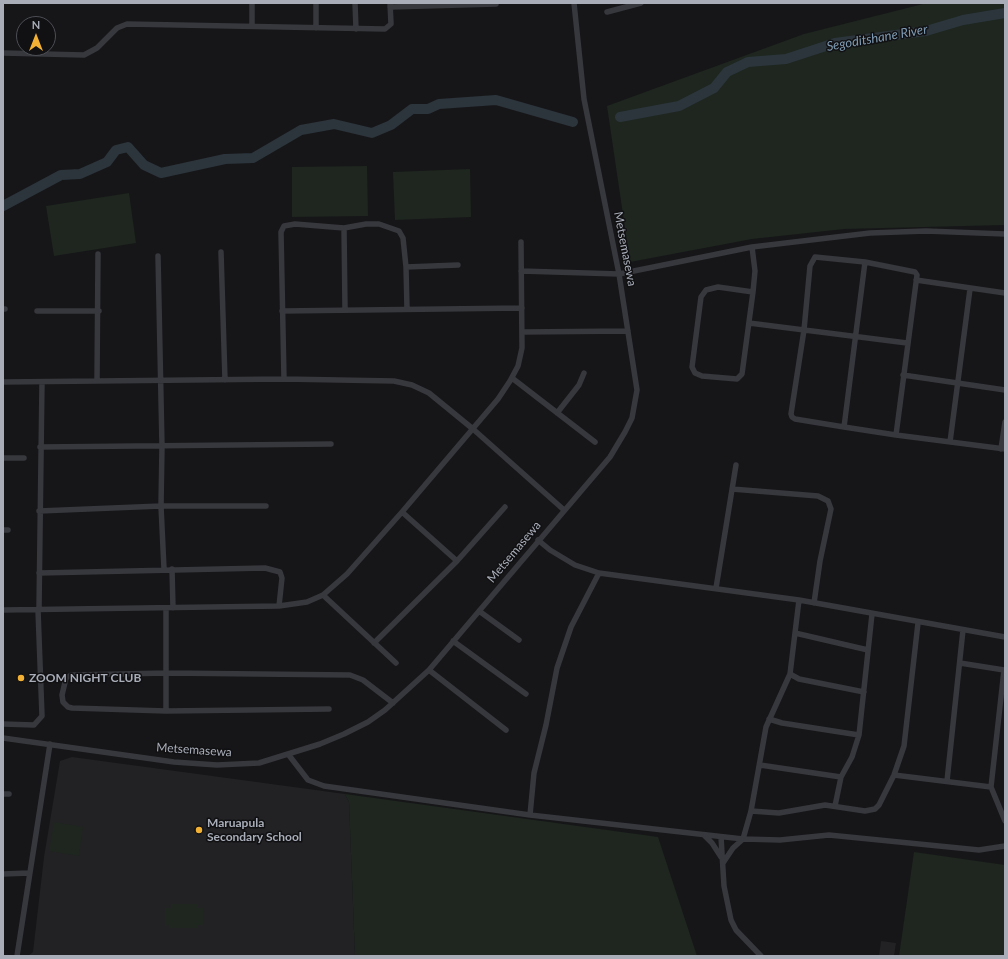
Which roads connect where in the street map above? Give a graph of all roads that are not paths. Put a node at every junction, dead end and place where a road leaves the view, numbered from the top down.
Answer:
1 (252, 3) edge
2 (316, 3) edge
3 (355, 3) edge
4 (574, 3) edge
5 (641, 3) edge
6 (496, 4) dead end
7 (390, 5) edge
8 (607, 12) dead end
9 (252, 26) junction
10 (316, 28) junction
11 (356, 28) junction
12 (3, 53) edge
13 (344, 228) junction
14 (1005, 234) edge
15 (521, 242) dead end
16 (752, 246) junction
17 (222, 252) dead end
18 (98, 254) dead end
19 (158, 256) dead end
20 (865, 262) junction
21 (458, 265) dead end
22 (406, 267) junction
23 (521, 271) junction
24 (618, 274) junction
25 (916, 280) junction
26 (970, 289) junction
27 (752, 292) junction
28 (1005, 293) edge
29 (522, 308) junction
30 (346, 309) junction
31 (407, 309) junction
32 (37, 311) dead end
33 (99, 311) junction
34 (282, 311) junction
35 (749, 323) junction
36 (804, 330) junction
37 (628, 331) junction
38 (522, 332) junction
39 (856, 337) junction
40 (907, 343) junction
41 (584, 373) dead end
42 (903, 375) junction
43 (512, 378) junction
44 (284, 379) junction
45 (225, 380) junction
46 (97, 381) junction
47 (161, 381) junction
48 (3, 382) edge
49 (42, 382) junction
50 (958, 383) junction
51 (1005, 390) edge
52 (557, 412) junction
53 (1005, 422) edge
54 (844, 427) junction
55 (473, 428) junction
56 (896, 435) junction
57 (595, 442) dead end
58 (950, 442) junction
59 (331, 444) dead end
60 (162, 446) junction
61 (40, 447) junction
62 (1003, 449) edge
63 (3, 458) edge
64 (24, 458) dead end
65 (736, 466) dead end
66 (732, 489) junction
67 (161, 506) junction
68 (266, 506) dead end
69 (505, 508) dead end
70 (564, 510) junction
71 (39, 511) junction
72 (402, 512) junction
73 (538, 540) junction
74 (457, 561) junction
75 (164, 569) junction
76 (172, 569) junction
77 (599, 572) junction
78 (38, 573) junction
79 (716, 588) junction
80 (323, 595) junction
81 (799, 600) junction
82 (814, 603) junction
83 (279, 606) junction
84 (166, 608) junction
85 (173, 608) junction
86 (38, 609) junction
87 (3, 610) edge
88 (479, 611) junction
89 (872, 614) junction
90 (918, 623) junction
91 (963, 630) junction
92 (795, 633) junction
93 (1005, 637) edge
94 (519, 640) dead end
95 (453, 641) junction
96 (374, 643) junction
97 (868, 650) junction
98 (396, 663) dead end
99 (960, 663) junction
100 (429, 670) junction
101 (1004, 670) edge
102 (167, 673) junction
103 (790, 674) junction
104 (864, 692) junction
105 (526, 694) dead end
106 (393, 703) junction
107 (329, 709) dead end
108 (166, 710) junction
109 (769, 719) junction
110 (3, 724) edge
111 (506, 730) dead end
112 (859, 735) junction
113 (3, 738) edge
114 (50, 744) junction
115 (288, 754) junction
116 (760, 765) junction
117 (894, 775) junction
118 (841, 777) junction
119 (947, 780) junction
120 (991, 787) junction
121 (835, 806) junction
122 (751, 812) junction
123 (530, 815) junction
124 (1005, 821) edge
125 (704, 835) junction
126 (721, 837) junction
127 (743, 839) junction
128 (1005, 846) edge
129 (723, 862) junction
130 (29, 873) junction
131 (3, 874) edge
132 (17, 956) edge
133 (761, 956) edge

1 - 9 street
2 - 10 street
3 - 11 street
4 - 24 street, Metsemasewa
5 - 8 street
6 - 7 street
7 - 11 street
9 - 10 street
9 - 12 street
10 - 11 street
13 - 22 street
13 - 30 street
13 - 34 street
14 - 16 street
15 - 23 street
16 - 24 street
16 - 27 street
17 - 45 street
18 - 33 street
19 - 47 street
20 - 25 street
20 - 36 street
20 - 39 street
21 - 22 street
22 - 31 street
23 - 24 street
23 - 29 street
24 - 37 street, Metsemasewa
25 - 26 street
25 - 40 street
26 - 28 street
26 - 50 street
27 - 35 street
27 - 35 street
29 - 31 street
29 - 38 street
30 - 31 street
30 - 34 street
32 - 33 street
33 - 46 street
34 - 44 street
35 - 36 street
36 - 39 street
36 - 54 street
37 - 38 street
37 - 70 street, Metsemasewa
38 - 43 street
39 - 40 street
39 - 54 street
40 - 42 street
41 - 52 street
42 - 50 street
42 - 56 street
43 - 52 street
43 - 55 street
44 - 45 street
44 - 55 street
45 - 47 street
46 - 47 street
46 - 49 street
47 - 60 street
48 - 49 street
49 - 61 street
50 - 51 street
50 - 58 street
52 - 57 street
53 - 62 street
54 - 56 street
55 - 70 street
55 - 72 street
56 - 58 street
58 - 62 street
59 - 60 street
60 - 61 street
60 - 67 street
61 - 71 street
63 - 64 street
65 - 66 street
66 - 79 street
66 - 82 street
67 - 68 street
67 - 71 street
67 - 75 street
69 - 74 street
70 - 73 street, Metsemasewa
71 - 78 street
72 - 74 street
72 - 80 street
73 - 77 street
73 - 88 street, Metsemasewa
74 - 96 street
75 - 76 street
75 - 78 street
76 - 83 street
76 - 85 street
77 - 79 street
77 - 123 street
78 - 86 street
79 - 81 street
80 - 83 street
80 - 96 street
81 - 82 street
81 - 92 street
82 - 89 street
83 - 85 street
84 - 85 street
84 - 86 street
84 - 102 street
86 - 87 street
86 - 110 street
88 - 94 street
88 - 95 street, Metsemasewa
89 - 90 street
89 - 97 street
90 - 91 street
90 - 117 street
91 - 93 street
91 - 99 street
92 - 97 street
92 - 103 street
95 - 100 street, Metsemasewa
95 - 105 street
96 - 98 street
97 - 104 street
99 - 101 street
99 - 119 street
100 - 106 street, Metsemasewa
100 - 111 street
101 - 120 street
102 - 106 street
102 - 108 street
102 - 108 street
103 - 104 street
103 - 109 street
104 - 112 street
106 - 115 street, Metsemasewa
107 - 108 street
109 - 112 street
109 - 116 street
112 - 118 street
113 - 114 street, Metsemasewa
114 - 115 street, Metsemasewa
114 - 130 street
115 - 123 street
116 - 118 street
116 - 122 street
117 - 119 street
117 - 121 street
118 - 121 street
119 - 120 street
120 - 124 street
121 - 122 street
122 - 127 street
123 - 125 street
125 - 126 street
125 - 129 street
126 - 127 street
126 - 129 street
127 - 128 street
127 - 129 street
129 - 133 street
130 - 131 street
130 - 132 street

